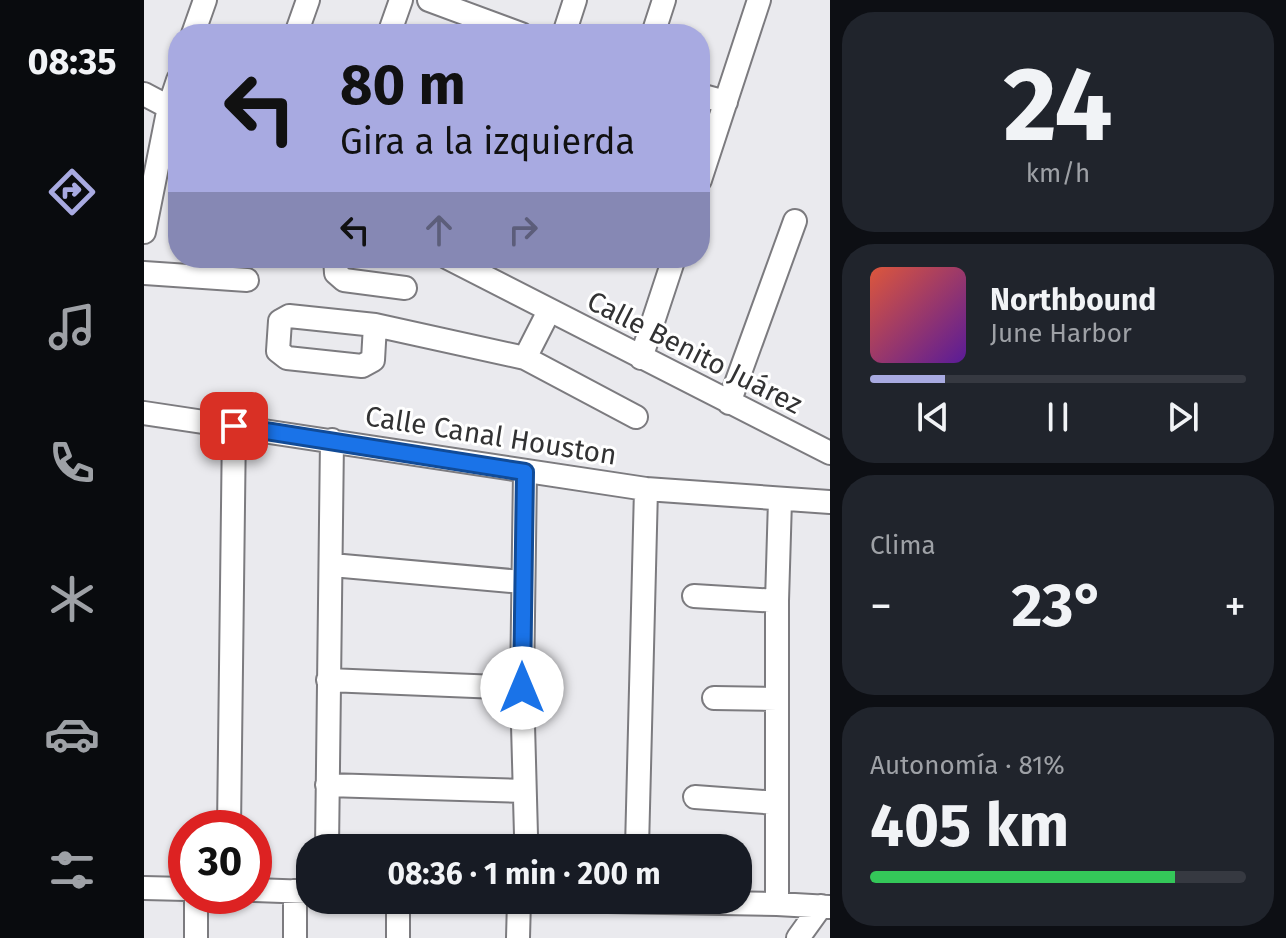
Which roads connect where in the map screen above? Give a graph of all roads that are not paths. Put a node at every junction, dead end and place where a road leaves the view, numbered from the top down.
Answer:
1 (205, 0) edge
2 (308, 0) edge
3 (401, 0) edge
4 (429, 0) edge
5 (575, 0) edge
6 (664, 0) edge
7 (759, 0) edge
8 (460, 5) edge
9 (197, 24) edge
10 (300, 24) edge
11 (393, 24) edge
12 (478, 24) edge
13 (567, 24) edge
14 (656, 24) edge
15 (144, 94) edge
16 (710, 98) edge
17 (726, 102) junction
18 (168, 106) edge
19 (168, 134) edge
20 (710, 150) edge
21 (795, 221) dead end
22 (144, 232) edge
23 (336, 268) edge
24 (467, 268) edge
25 (671, 268) edge
26 (144, 273) edge
27 (247, 280) dead end
28 (405, 288) dead end
29 (549, 311) junction
30 (375, 325) dead end
31 (525, 358) junction
32 (641, 358) junction
33 (729, 403) junction
34 (144, 413) edge
35 (636, 417) dead end
36 (234, 426) junction
37 (332, 440) junction
38 (828, 447) edge
39 (525, 472) junction
40 (646, 489) junction
41 (780, 500) junction
42 (830, 502) edge
43 (332, 565) junction
44 (522, 582) junction
45 (694, 596) dead end
46 (777, 601) junction
47 (328, 680) junction
48 (522, 688) junction
49 (714, 698) dead end
50 (777, 699) junction
51 (327, 785) junction
52 (524, 791) junction
53 (695, 797) dead end
54 (777, 803) junction
55 (229, 810) edge
56 (327, 834) edge
57 (526, 834) edge
58 (637, 834) edge
59 (144, 888) edge
60 (168, 889) edge
61 (272, 890) edge
62 (296, 891) edge
63 (752, 903) edge
64 (777, 904) junction
65 (826, 907) edge
66 (196, 914) edge
67 (299, 914) edge
68 (398, 914) edge
69 (519, 914) edge
70 (196, 938) edge
71 (295, 938) edge
72 (398, 938) edge
73 (518, 938) edge
74 (798, 938) edge

1 - 9 street
2 - 10 street
3 - 11 street
4 - 8 street
5 - 13 street
6 - 14 street
7 - 17 street
8 - 12 street
15 - 18 street
16 - 17 street
17 - 20 street
19 - 22 street
21 - 33 street
23 - 28 street
24 - 29 street, Calle Benito Juárez
25 - 32 street
26 - 27 street
29 - 31 street
29 - 32 street, Calle Benito Juárez
30 - 31 street
31 - 35 street
32 - 33 street, Calle Benito Juárez
33 - 38 street, Calle Benito Juárez
34 - 36 street, Calle Canal Houston
36 - 37 street, Calle Canal Houston
36 - 55 street
37 - 39 street, Calle Canal Houston
37 - 43 street
39 - 40 street, Calle Canal Houston
39 - 44 street
40 - 41 street, Calle Canal Houston
40 - 58 street
41 - 42 street, Calle Canal Houston
41 - 46 street
43 - 44 street
43 - 47 street
44 - 48 street
45 - 46 street
46 - 50 street
47 - 48 street
47 - 51 street
48 - 52 street
49 - 50 street
50 - 54 street
51 - 52 street
51 - 56 street
52 - 57 street
53 - 54 street
54 - 64 street
59 - 60 street
61 - 62 street
63 - 64 street
64 - 65 street
65 - 74 street
66 - 70 street
67 - 71 street
68 - 72 street
69 - 73 street

